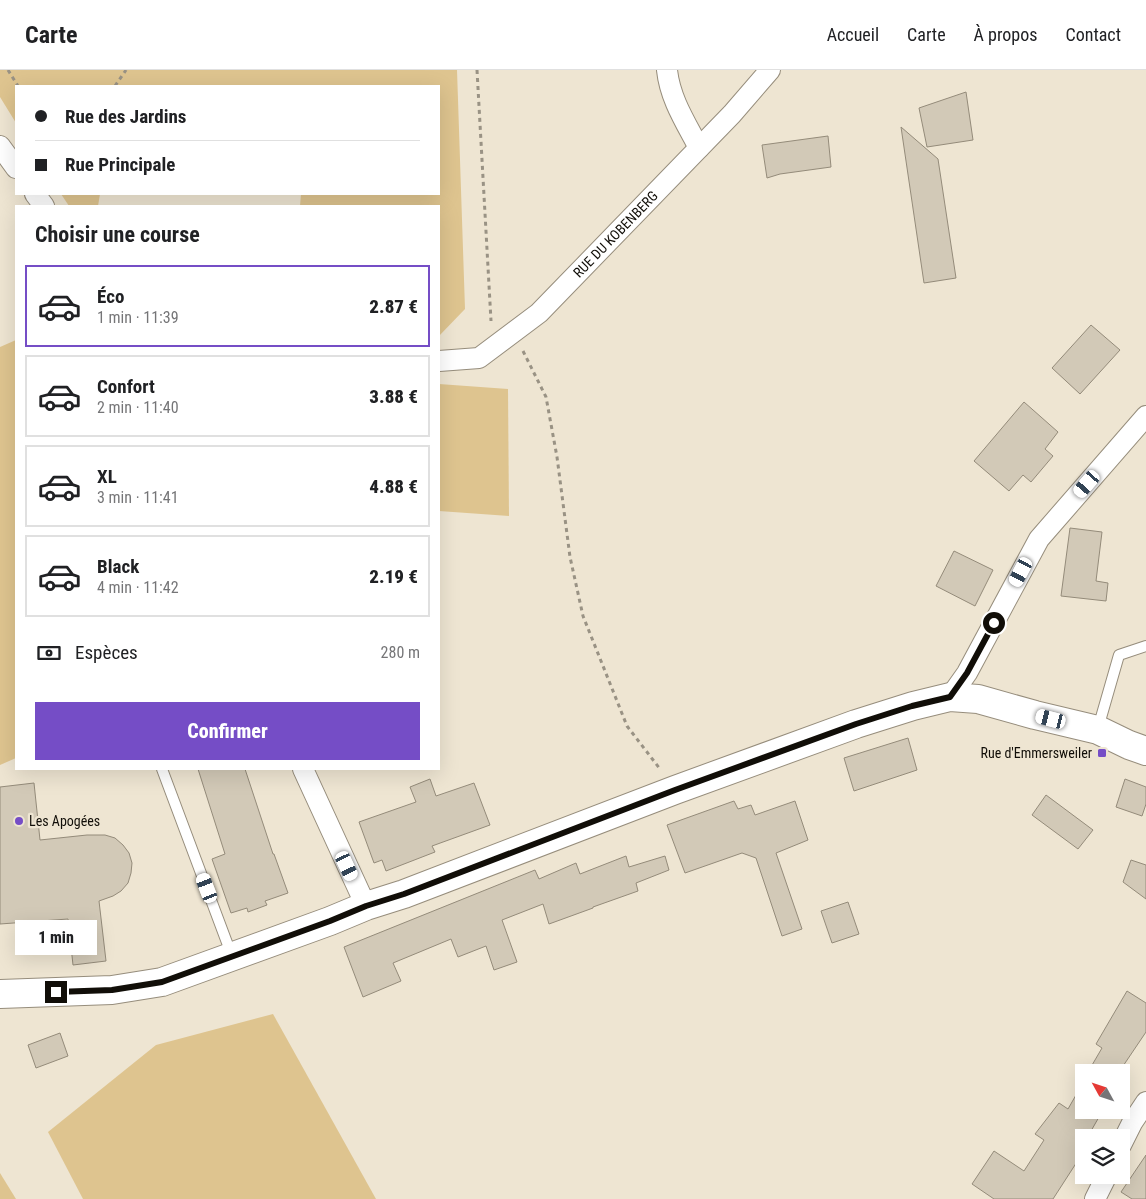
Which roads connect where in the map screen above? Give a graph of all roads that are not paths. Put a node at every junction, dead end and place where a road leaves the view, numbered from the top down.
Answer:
1 (667, 70) edge
2 (770, 70) edge
3 (0, 146) edge
4 (700, 148) junction
5 (15, 167) edge
6 (440, 361) edge
7 (1146, 416) edge
8 (1146, 646) edge
9 (950, 697) junction
10 (1098, 730) junction
11 (1146, 751) edge
12 (162, 770) edge
13 (304, 770) edge
14 (366, 906) junction
15 (233, 957) junction
16 (0, 994) edge
17 (1146, 1102) edge
18 (1129, 1129) edge
19 (1102, 1184) edge
20 (1095, 1199) edge

1 - 4 street
2 - 4 street, RUE DU KOBENBERG
3 - 5 street
4 - 6 street, RUE DU KOBENBERG
7 - 9 street
8 - 10 lane
9 - 10 main road
9 - 14 main road
10 - 11 main road
12 - 15 lane
13 - 14 street
14 - 15 main road
15 - 16 main road
17 - 18 street
19 - 20 street

